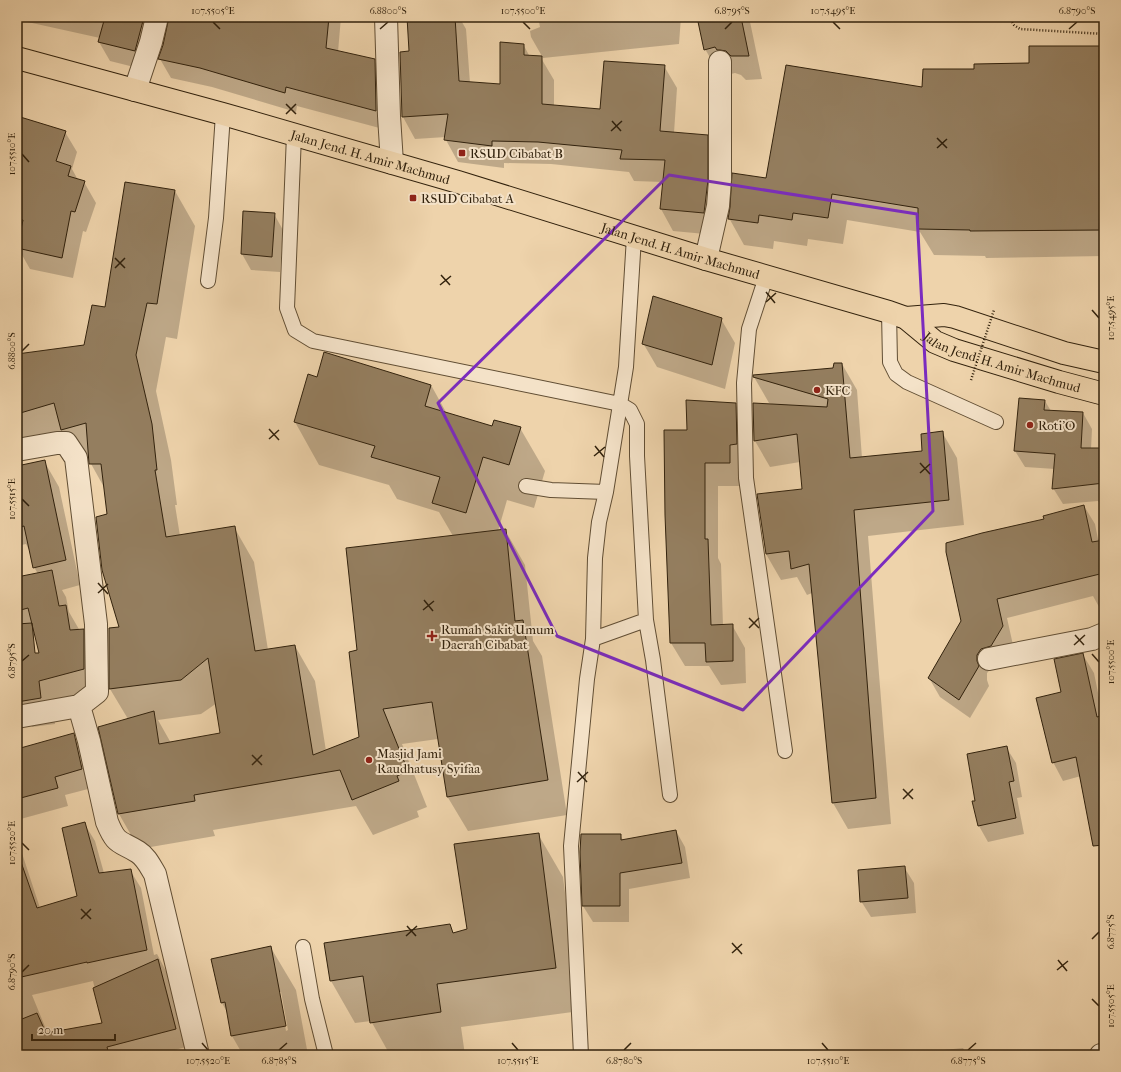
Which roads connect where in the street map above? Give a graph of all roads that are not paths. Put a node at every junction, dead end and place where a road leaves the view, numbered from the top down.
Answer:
1 (157, 17) edge
2 (386, 17) edge
3 (17, 58) edge
4 (720, 62) dead end
5 (135, 90) junction
6 (223, 114) junction
7 (294, 135) junction
8 (392, 163) junction
9 (634, 237) junction
10 (706, 259) junction
11 (766, 276) junction
12 (208, 281) dead end
13 (898, 315) junction
14 (1104, 362) edge
15 (1104, 394) edge
16 (620, 404) junction
17 (996, 422) dead end
18 (17, 450) edge
19 (526, 486) dead end
20 (606, 492) junction
21 (646, 620) junction
22 (1104, 634) edge
23 (593, 638) junction
24 (989, 659) dead end
25 (79, 706) junction
26 (17, 717) edge
27 (785, 751) dead end
28 (670, 795) dead end
29 (303, 947) dead end
30 (198, 1055) edge
31 (326, 1055) edge
32 (581, 1055) edge
33 (1101, 1055) edge
34 (1104, 1055) edge

1 - 5 street
2 - 8 street
3 - 5 highway, Jalan Jend. H. Amir Machmud
4 - 10 street
5 - 6 highway, Jalan Jend. H. Amir Machmud
6 - 7 highway, Jalan Jend. H. Amir Machmud
6 - 12 lane
7 - 8 highway, Jalan Jend. H. Amir Machmud
7 - 16 lane
8 - 9 highway, Jalan Jend. H. Amir Machmud
9 - 10 highway, Jalan Jend. H. Amir Machmud
9 - 16 lane
10 - 11 highway, Jalan Jend. H. Amir Machmud
11 - 13 highway, Jalan Jend. H. Amir Machmud
11 - 27 lane
13 - 14 highway, Jalan Jend. H. Amir Machmud
13 - 15 highway, Jalan Jend. H. Amir Machmud
13 - 17 lane
16 - 20 lane
16 - 21 lane
18 - 25 street
19 - 20 lane
20 - 23 lane
21 - 23 lane
21 - 28 lane
22 - 24 street
23 - 32 lane
25 - 26 street
25 - 30 street
29 - 31 lane
33 - 34 street

